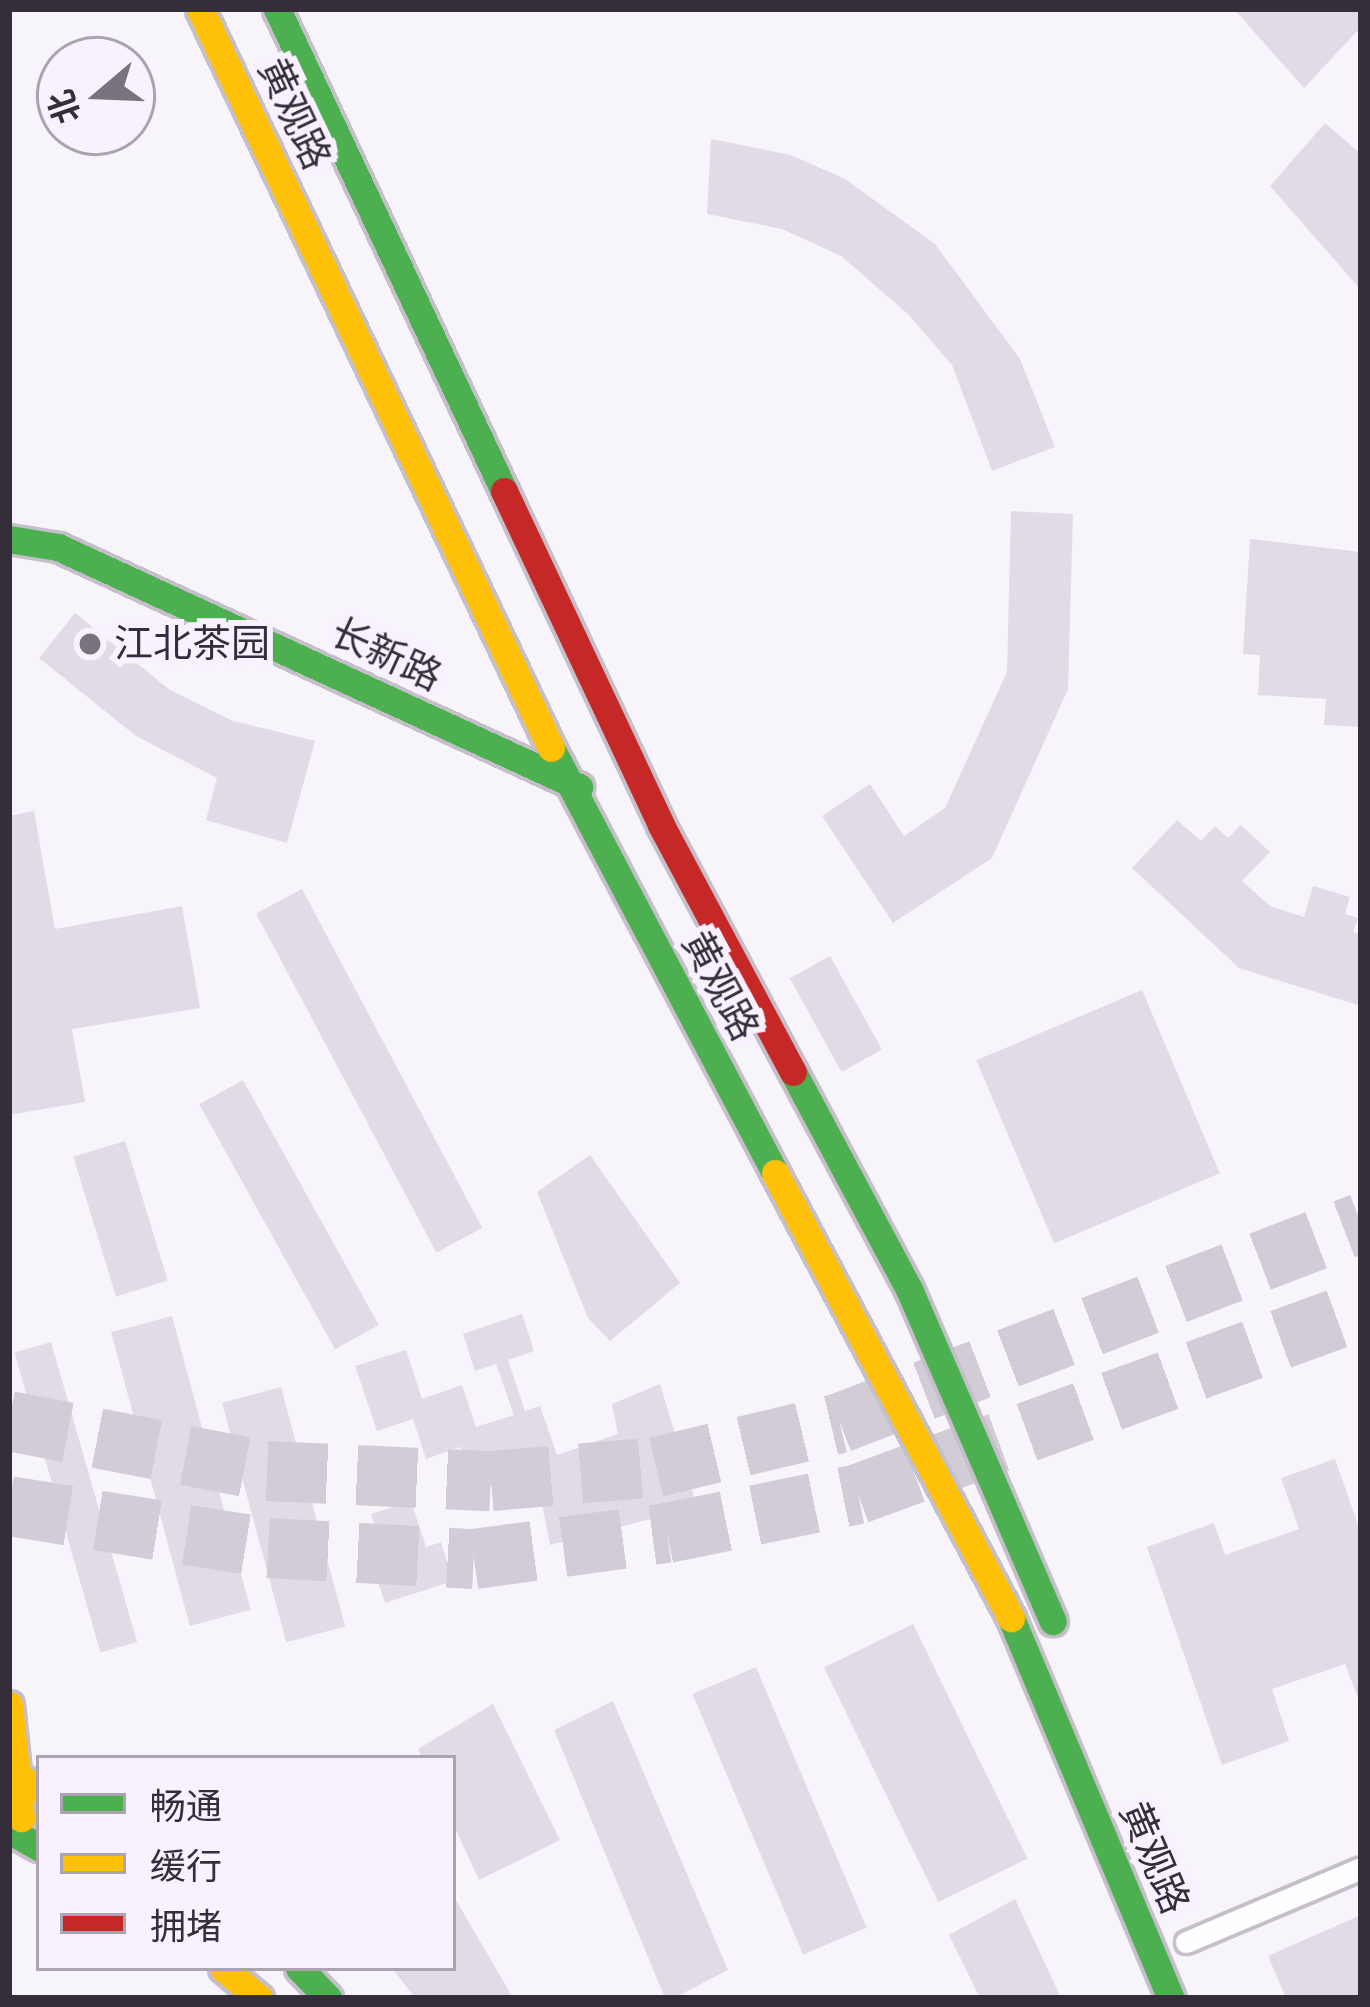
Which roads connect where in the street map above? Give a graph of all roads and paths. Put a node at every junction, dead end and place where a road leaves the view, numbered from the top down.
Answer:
1 (200, 9) edge
2 (277, 9) edge
3 (9, 539) edge
4 (567, 782) junction
5 (661, 825) junction
6 (1063, 1646) dead end
7 (9, 1705) edge
8 (22, 1778) edge
9 (24, 1838) edge
10 (1361, 1868) edge
11 (1182, 1932) joint
12 (228, 1971) edge
13 (301, 1971) edge
14 (1202, 1979) dead end
15 (260, 1998) edge
16 (328, 1998) edge
17 (1171, 1998) edge

1 - 4 main road, 黄观路
2 - 5 main road, 黄观路
3 - 4 main road, 长新路
4 - 5 main road, 长新路
4 - 17 main road, 黄观路
5 - 6 main road, 黄观路
7 - 8 main road
8 - 9 main road
10 - 11 lane
11 - 14 main road, 黄观路
12 - 15 main road
13 - 16 main road

